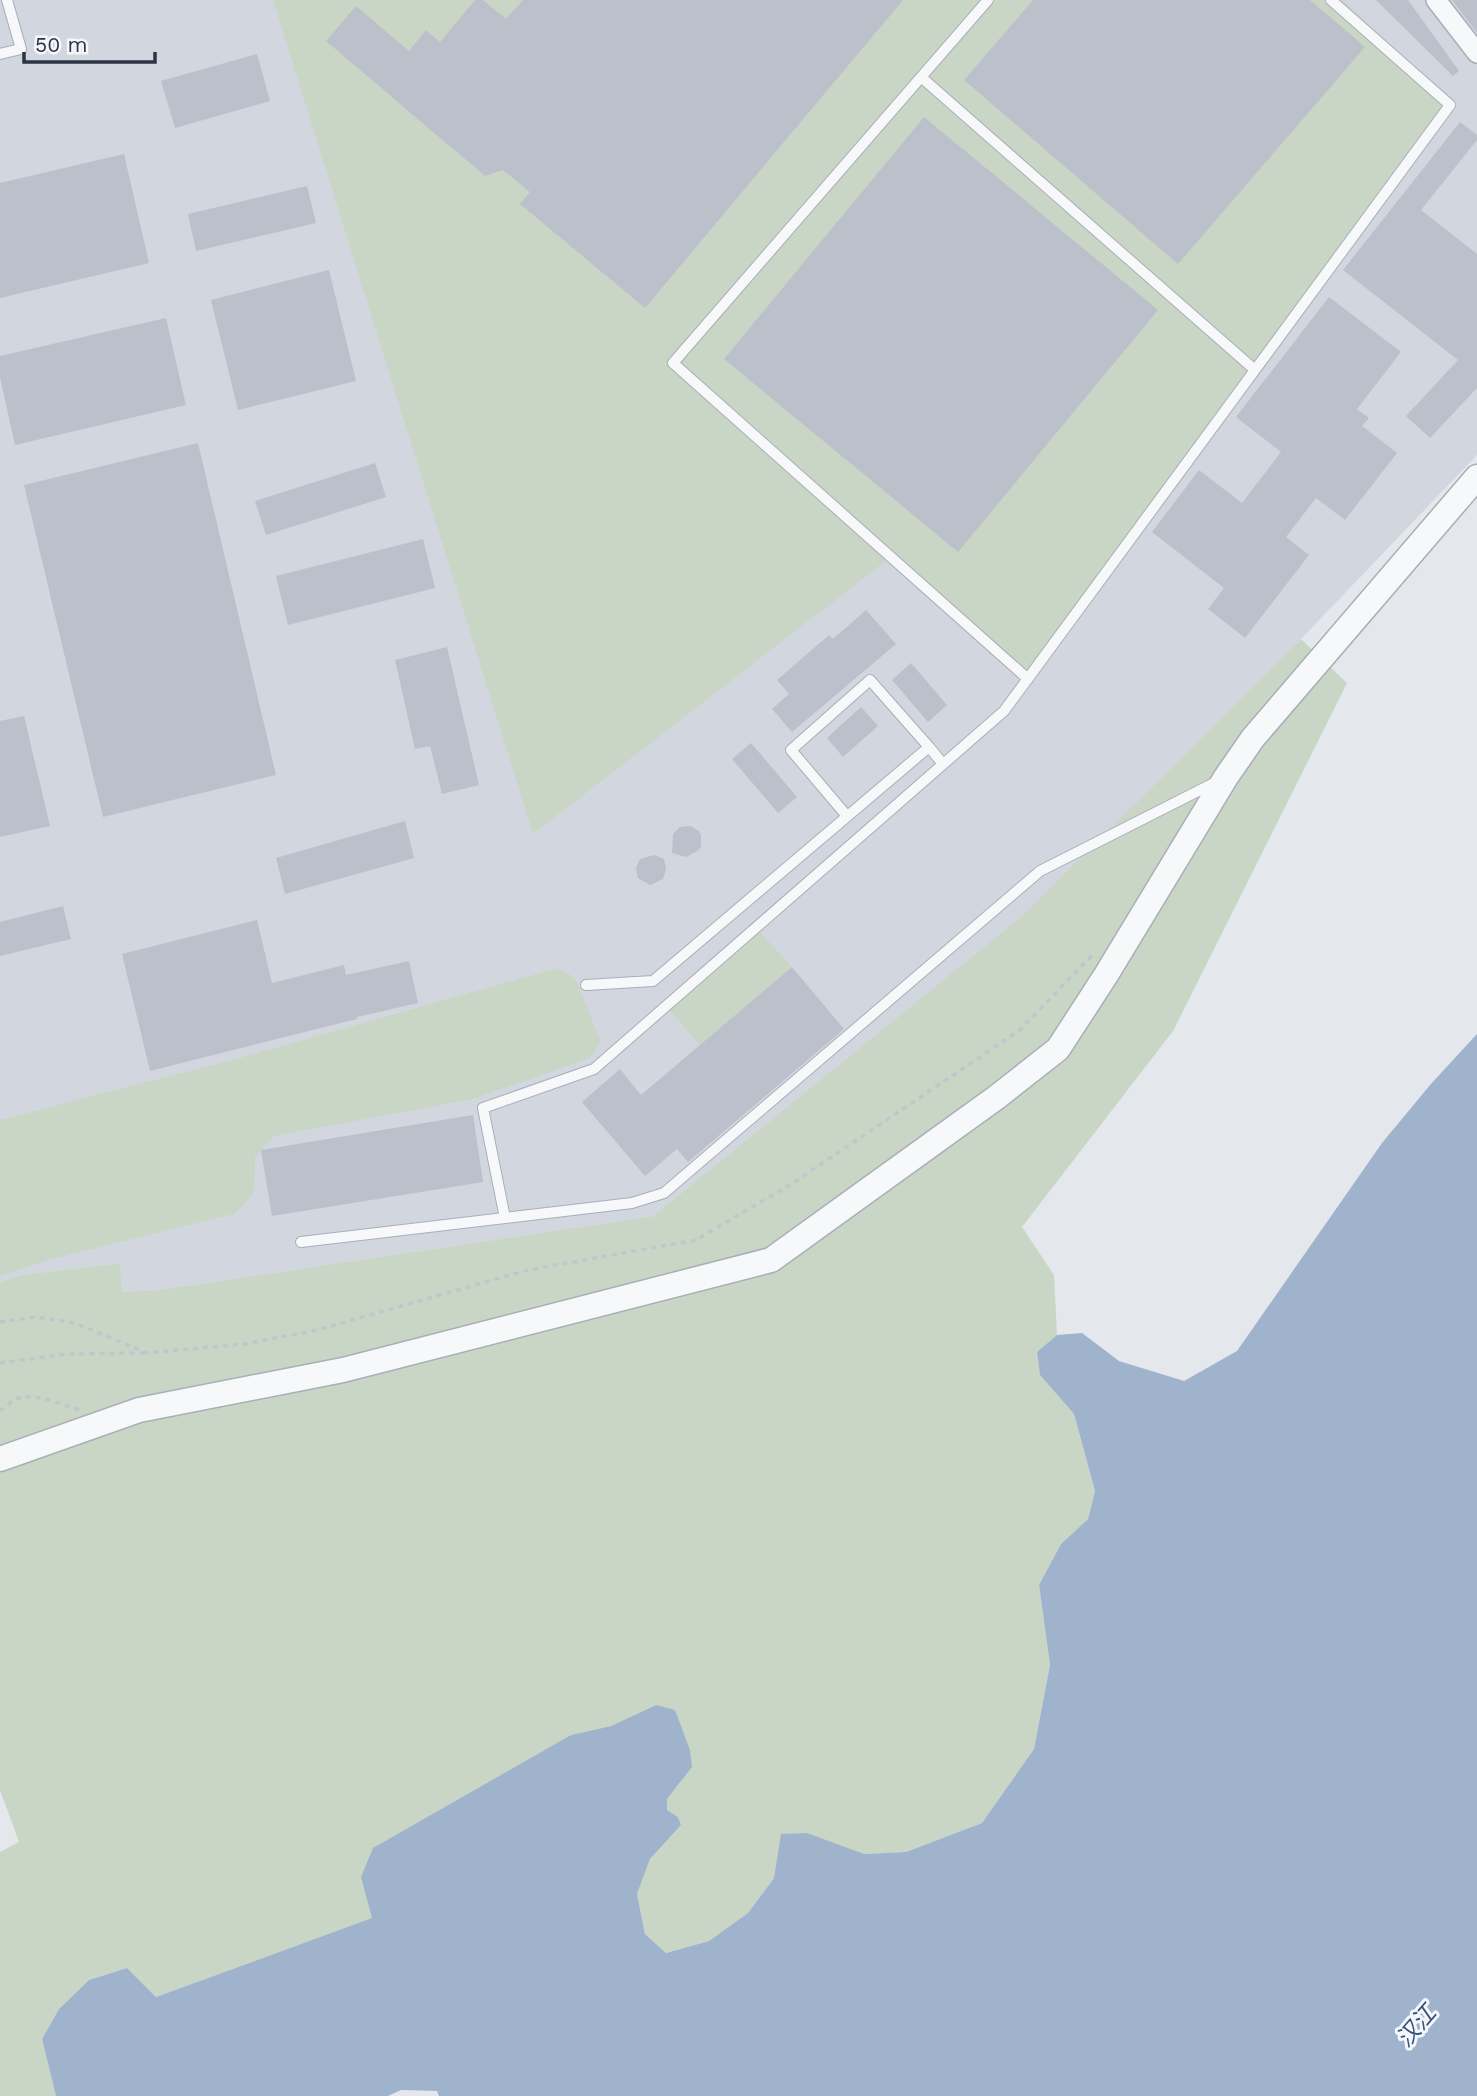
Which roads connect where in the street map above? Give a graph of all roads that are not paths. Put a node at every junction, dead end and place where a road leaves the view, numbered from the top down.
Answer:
1 (6, 0) edge
2 (988, 0) edge
3 (1331, 0) edge
4 (1436, 0) edge
5 (1477, 53) edge
6 (0, 54) edge
7 (921, 77) junction
8 (1255, 370) junction
9 (1477, 477) edge
10 (1028, 679) junction
11 (929, 747) junction
12 (943, 764) junction
13 (1226, 777) junction
14 (847, 817) junction
15 (586, 985) dead end
16 (505, 1219) junction
17 (302, 1242) dead end
18 (0, 1459) edge

1 - 6 lane
2 - 7 lane
3 - 8 lane
4 - 5 street
7 - 8 lane
7 - 10 lane
8 - 10 lane
9 - 13 street
10 - 12 lane
11 - 12 lane
11 - 14 lane
11 - 14 lane
12 - 16 lane
13 - 16 lane
13 - 18 street
14 - 15 lane
16 - 17 lane

